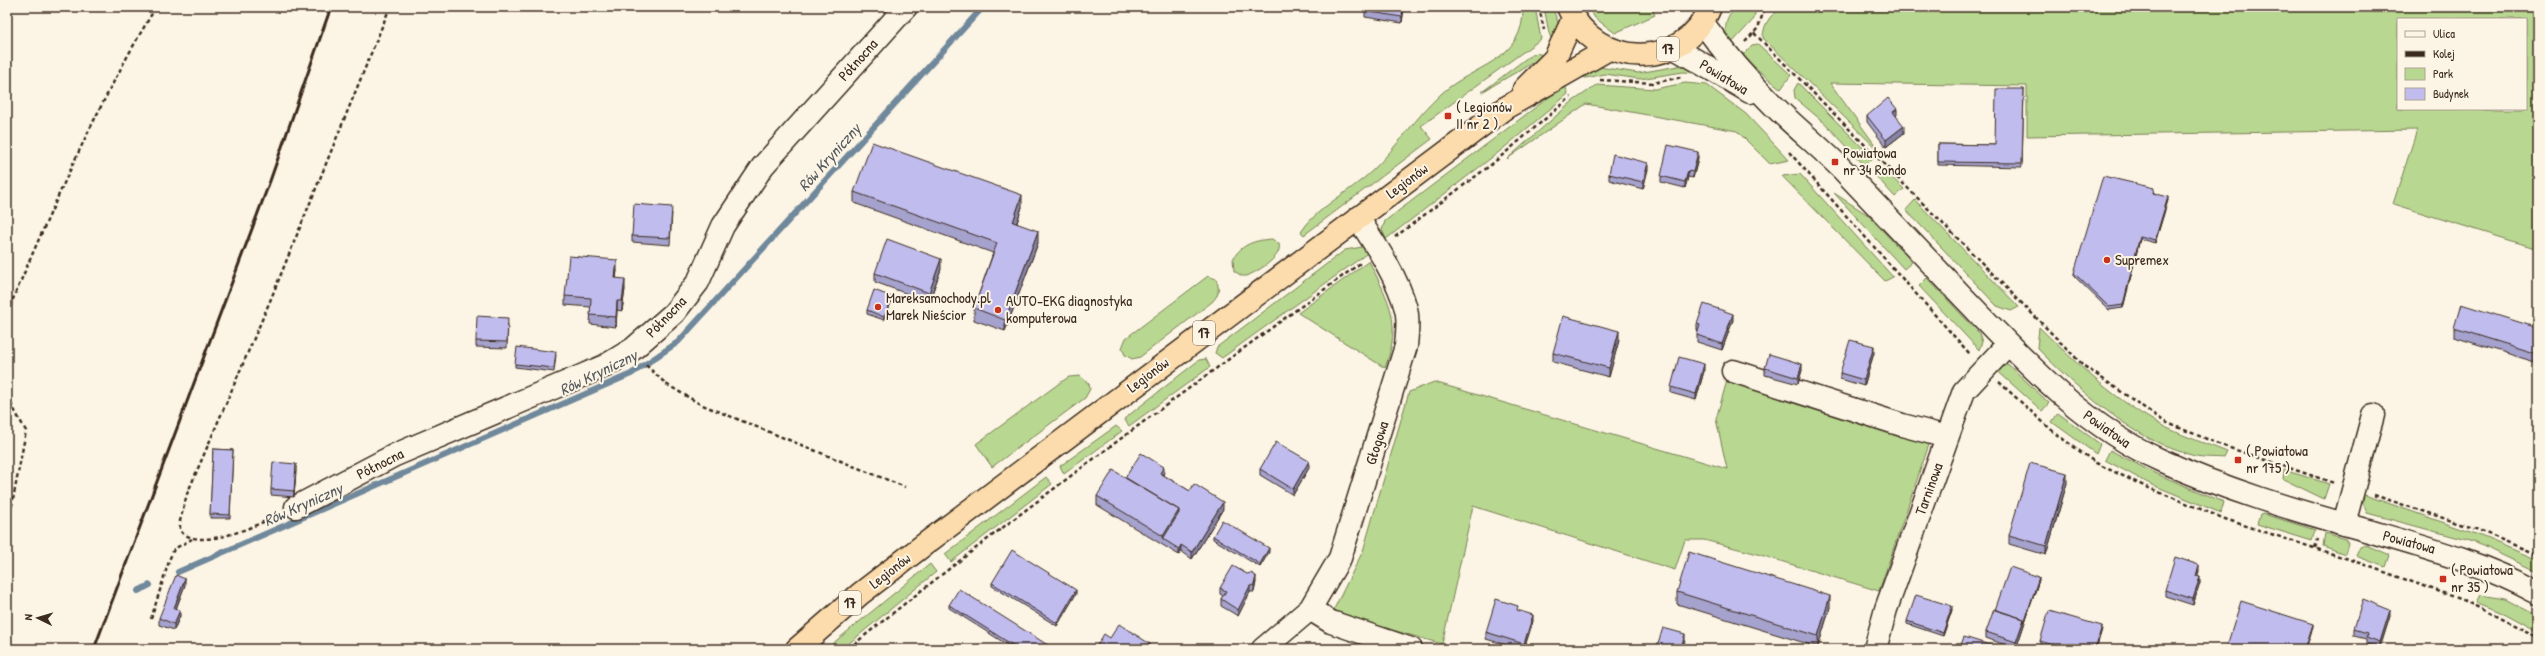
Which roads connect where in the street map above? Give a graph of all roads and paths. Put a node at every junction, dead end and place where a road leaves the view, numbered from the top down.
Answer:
1 (156, 7) edge
2 (390, 7) edge
3 (906, 7) edge
4 (1540, 7) edge
5 (1770, 7) edge
6 (1765, 8) edge
7 (1571, 12) edge
8 (1706, 15) edge
9 (1754, 33) junction
10 (1544, 34) dead end
11 (1673, 47) junction
12 (1740, 47) dead end
13 (1609, 49) junction
14 (1683, 77) dead end
15 (1595, 79) dead end
16 (1574, 94) dead end
17 (1775, 107) junction
18 (1505, 108) junction
19 (1358, 218) junction
20 (1389, 242) dead end
21 (1362, 261) dead end
22 (7, 312) edge
23 (2008, 344) junction
24 (650, 370) dead end
25 (1733, 371) dead end
26 (7, 397) edge
27 (2373, 415) dead end
28 (1948, 437) junction
29 (905, 487) dead end
30 (2353, 488) junction
31 (296, 507) joint
32 (2344, 524) junction
33 (7, 531) edge
34 (192, 539) junction
35 (2538, 555) edge
36 (2538, 593) edge
37 (1310, 609) junction
38 (152, 620) dead end
39 (797, 649) edge
40 (848, 649) edge
41 (1263, 649) edge
42 (1411, 649) edge
43 (1874, 649) edge

1 - 22 path
2 - 34 path
3 - 31 street, Północna
4 - 10 path
5 - 6 path
6 - 9 path
7 - 13 highway, 17
7 - 18 highway, Legionów / 17
8 - 11 highway, 17
8 - 17 street, Powiatowa
9 - 12 path
9 - 30 path
11 - 13 highway, 17
11 - 17 street, Powiatowa
13 - 18 highway, Legionów / 17
14 - 15 path
16 - 20 path
17 - 23 street, Powiatowa
18 - 19 highway, Legionów / 17
19 - 37 street, Głogowa
19 - 39 highway, Legionów / 17
21 - 40 path
23 - 28 street, Tarninowa
23 - 32 street, Powiatowa
24 - 29 path
25 - 28 street
26 - 33 path
27 - 30 street
28 - 43 street, Tarninowa
30 - 32 street
30 - 35 path
31 - 34 path
32 - 36 street, Powiatowa
34 - 38 path
37 - 41 street, Głogowa
37 - 42 street

